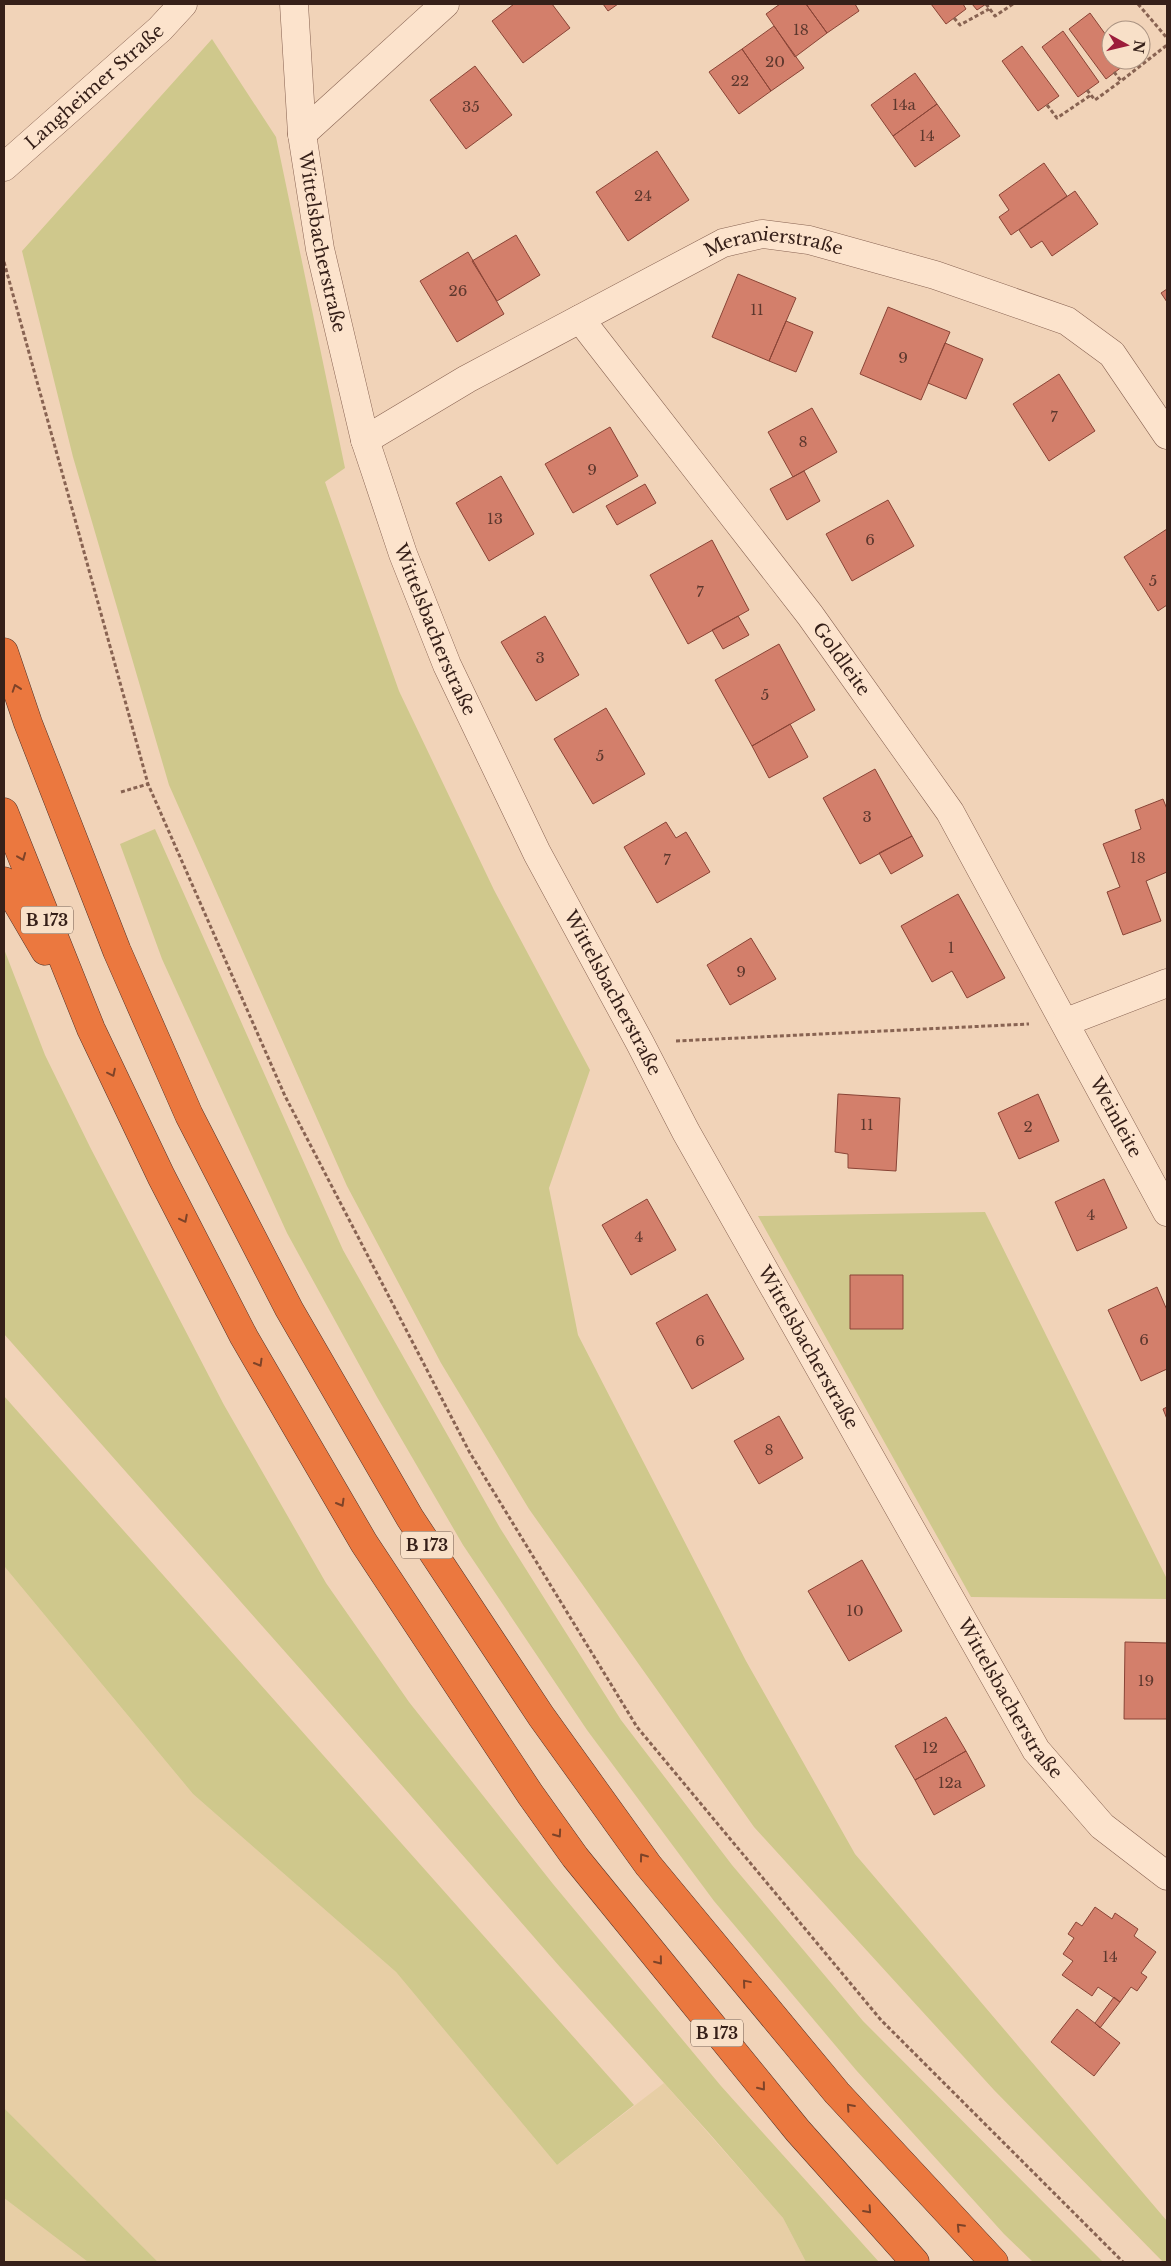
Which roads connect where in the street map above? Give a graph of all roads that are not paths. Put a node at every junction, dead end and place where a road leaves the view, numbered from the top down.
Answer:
1 (183, 4) edge
2 (294, 4) edge
3 (445, 4) edge
4 (302, 134) junction
5 (4, 167) edge
6 (580, 319) junction
7 (1167, 435) edge
8 (365, 440) junction
9 (4, 652) edge
10 (4, 812) edge
11 (4, 882) edge
12 (1167, 983) edge
13 (1066, 1022) junction
14 (91, 1029) junction
15 (1167, 1212) edge
16 (1167, 1876) edge
17 (915, 2262) edge
18 (994, 2262) edge

1 - 5 street, Langheimer Straße
2 - 4 street, Wittelsbacherstraße
3 - 4 street
4 - 8 street, Wittelsbacherstraße
6 - 7 street, Meranierstraße
6 - 8 street, Meranierstraße
6 - 13 street, Goldleite
8 - 16 street, Wittelsbacherstraße
18 -> 9 highway, B 173
10 -> 14 highway, B 173
11 - 14 highway
12 - 13 street
13 - 15 street, Weinleite
14 -> 17 highway, B 173

